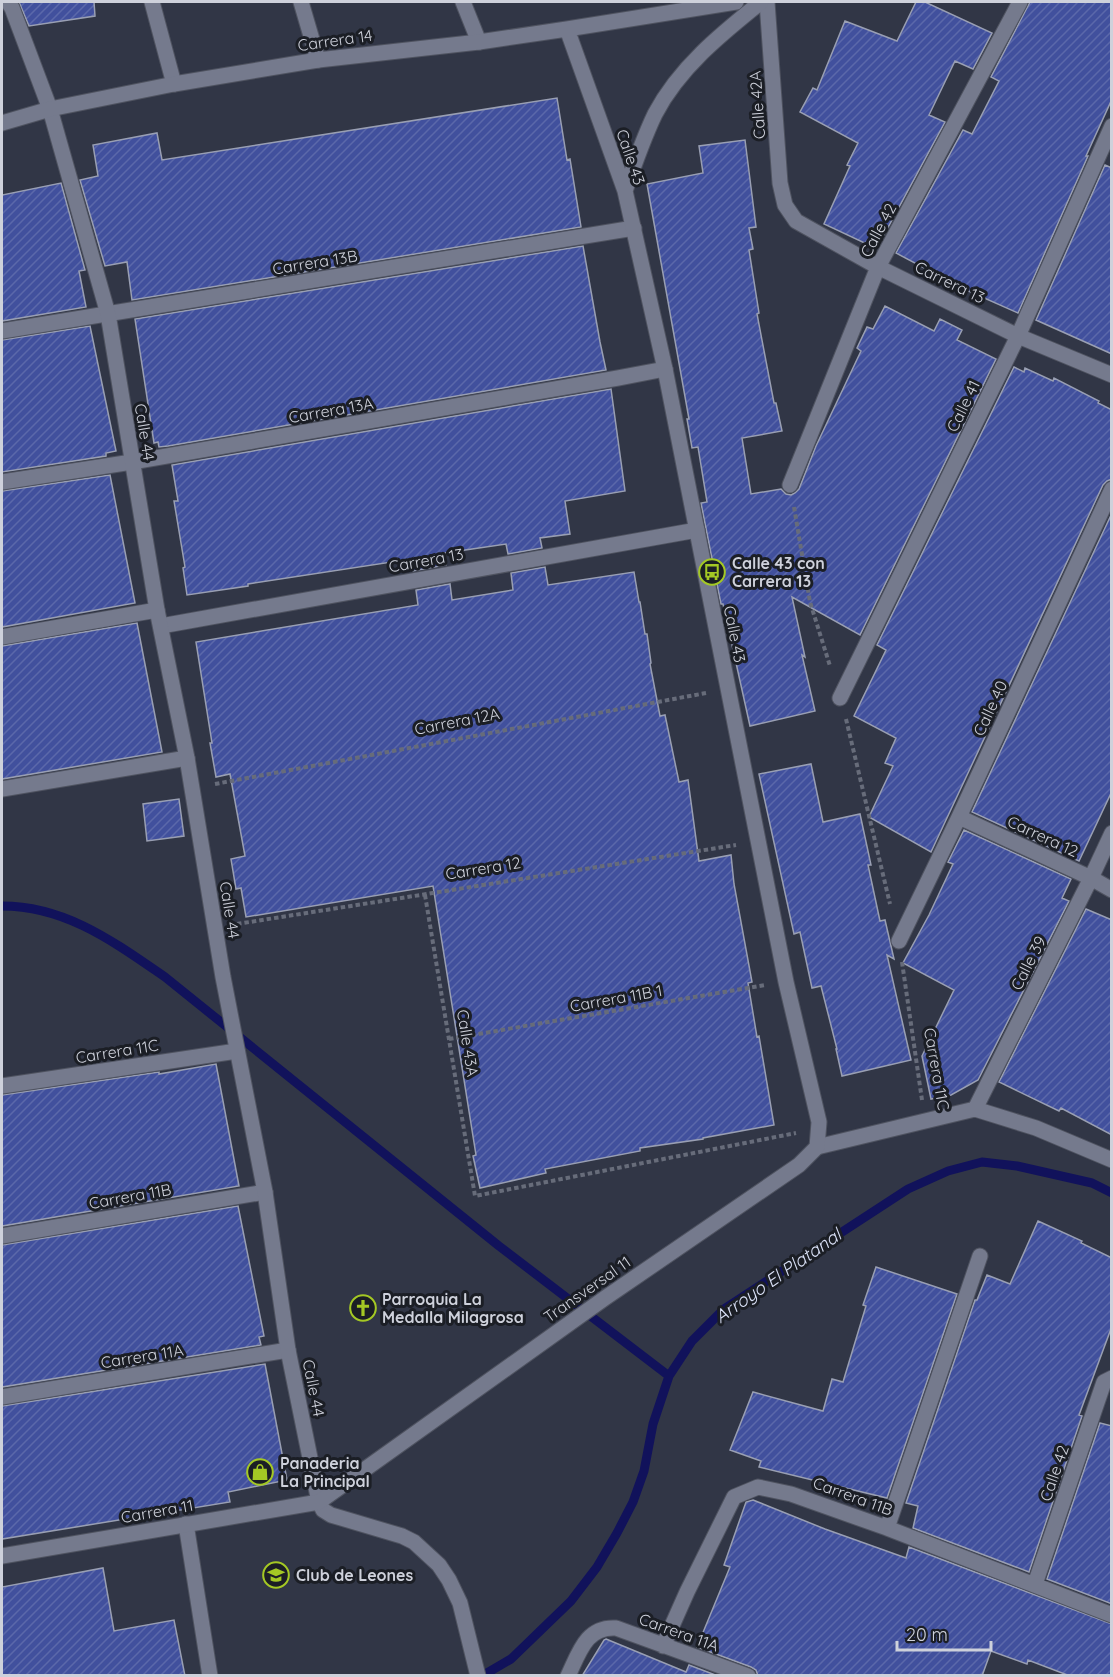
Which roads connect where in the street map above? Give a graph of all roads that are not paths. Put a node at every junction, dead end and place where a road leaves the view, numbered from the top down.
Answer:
1 (8, 2) edge
2 (153, 2) edge
3 (301, 2) edge
4 (464, 2) edge
5 (736, 2) edge
6 (761, 2) edge
7 (767, 2) edge
8 (1020, 2) edge
9 (673, 6) edge
10 (567, 29) junction
11 (479, 42) junction
12 (318, 60) junction
13 (174, 84) junction
14 (50, 109) junction
15 (2, 123) edge
16 (1112, 126) edge
17 (625, 191) junction
18 (784, 205) joint
19 (634, 228) junction
20 (878, 267) junction
21 (108, 314) junction
22 (2, 331) edge
23 (1018, 336) junction
24 (665, 369) junction
25 (1112, 375) edge
26 (132, 462) junction
27 (2, 482) edge
28 (790, 485) road end
29 (1112, 489) edge
30 (697, 530) junction
31 (157, 610) junction
32 (161, 626) junction
33 (2, 637) edge
34 (840, 698) road end
35 (187, 758) junction
36 (2, 789) edge
37 (959, 817) junction
38 (1112, 833) edge
39 (1091, 878) junction
40 (1112, 890) edge
41 (899, 940) road end
42 (237, 1051) junction
43 (2, 1086) edge
44 (975, 1109) junction
45 (817, 1146) junction
46 (1112, 1160) edge
47 (265, 1192) junction
48 (2, 1236) edge
49 (980, 1256) dead end
50 (288, 1350) junction
51 (1112, 1378) edge
52 (2, 1397) edge
53 (319, 1502) junction
54 (186, 1524) junction
55 (887, 1528) junction
56 (2, 1556) edge
57 (1035, 1584) junction
58 (1112, 1614) edge
59 (663, 1646) junction
60 (210, 1676) edge
61 (478, 1676) edge
62 (568, 1676) edge
63 (748, 1676) edge

1 - 14 street, Calle 44
2 - 13 street
3 - 12 street
4 - 11 street
5 - 9 street, Carrera 14
6 - 17 street
7 - 18 street, Calle 42A
8 - 20 street, Calle 42
9 - 10 street, Carrera 14
10 - 11 street, Carrera 14
10 - 17 street, Calle 43
11 - 12 street, Carrera 14
12 - 13 street, Carrera 14
13 - 14 street, Carrera 14
14 - 15 street, Carrera 14
14 - 21 street, Calle 44
16 - 23 street, Calle 41
17 - 19 street, Calle 43
18 - 20 street, Carrera 13
19 - 21 street, Carrera 13B
19 - 24 street, Calle 43
20 - 23 street, Carrera 13
20 - 28 street, Calle 42
21 - 22 street, Carrera 13B
21 - 26 street, Calle 44
23 - 25 street, Carrera 13
23 - 34 street, Calle 41
24 - 26 street, Carrera 13A
24 - 30 street, Calle 43
26 - 27 street, Carrera 13A
26 - 31 street, Calle 44
29 - 37 street, Calle 40
30 - 32 street, Carrera 13
30 - 45 street, Calle 43
31 - 32 street, Calle 44
31 - 33 street
32 - 35 street, Calle 44
35 - 36 street
35 - 42 street, Calle 44
37 - 39 street, Carrera 12
37 - 41 street, Calle 40
38 - 39 street, Calle 39
39 - 40 street, Carrera 12
39 - 44 street, Calle 39
42 - 43 street, Carrera 11C
42 - 47 street, Calle 44
44 - 45 street, Carrera 11C
44 - 46 street, Carrera 11C
45 - 53 street, Transversal 11
47 - 48 street, Carrera 11B
47 - 50 street, Calle 44
49 - 55 street
50 - 52 street, Carrera 11A
50 - 53 street, Calle 44
51 - 57 street, Calle 42
53 - 54 street, Carrera 11
53 - 61 street
54 - 56 street, Carrera 11
54 - 60 street
55 - 57 street, Carrera 11B
55 - 59 street, Carrera 11B
57 - 58 street, Carrera 11B
59 - 62 street, Carrera 11A
59 - 63 street, Carrera 11A

